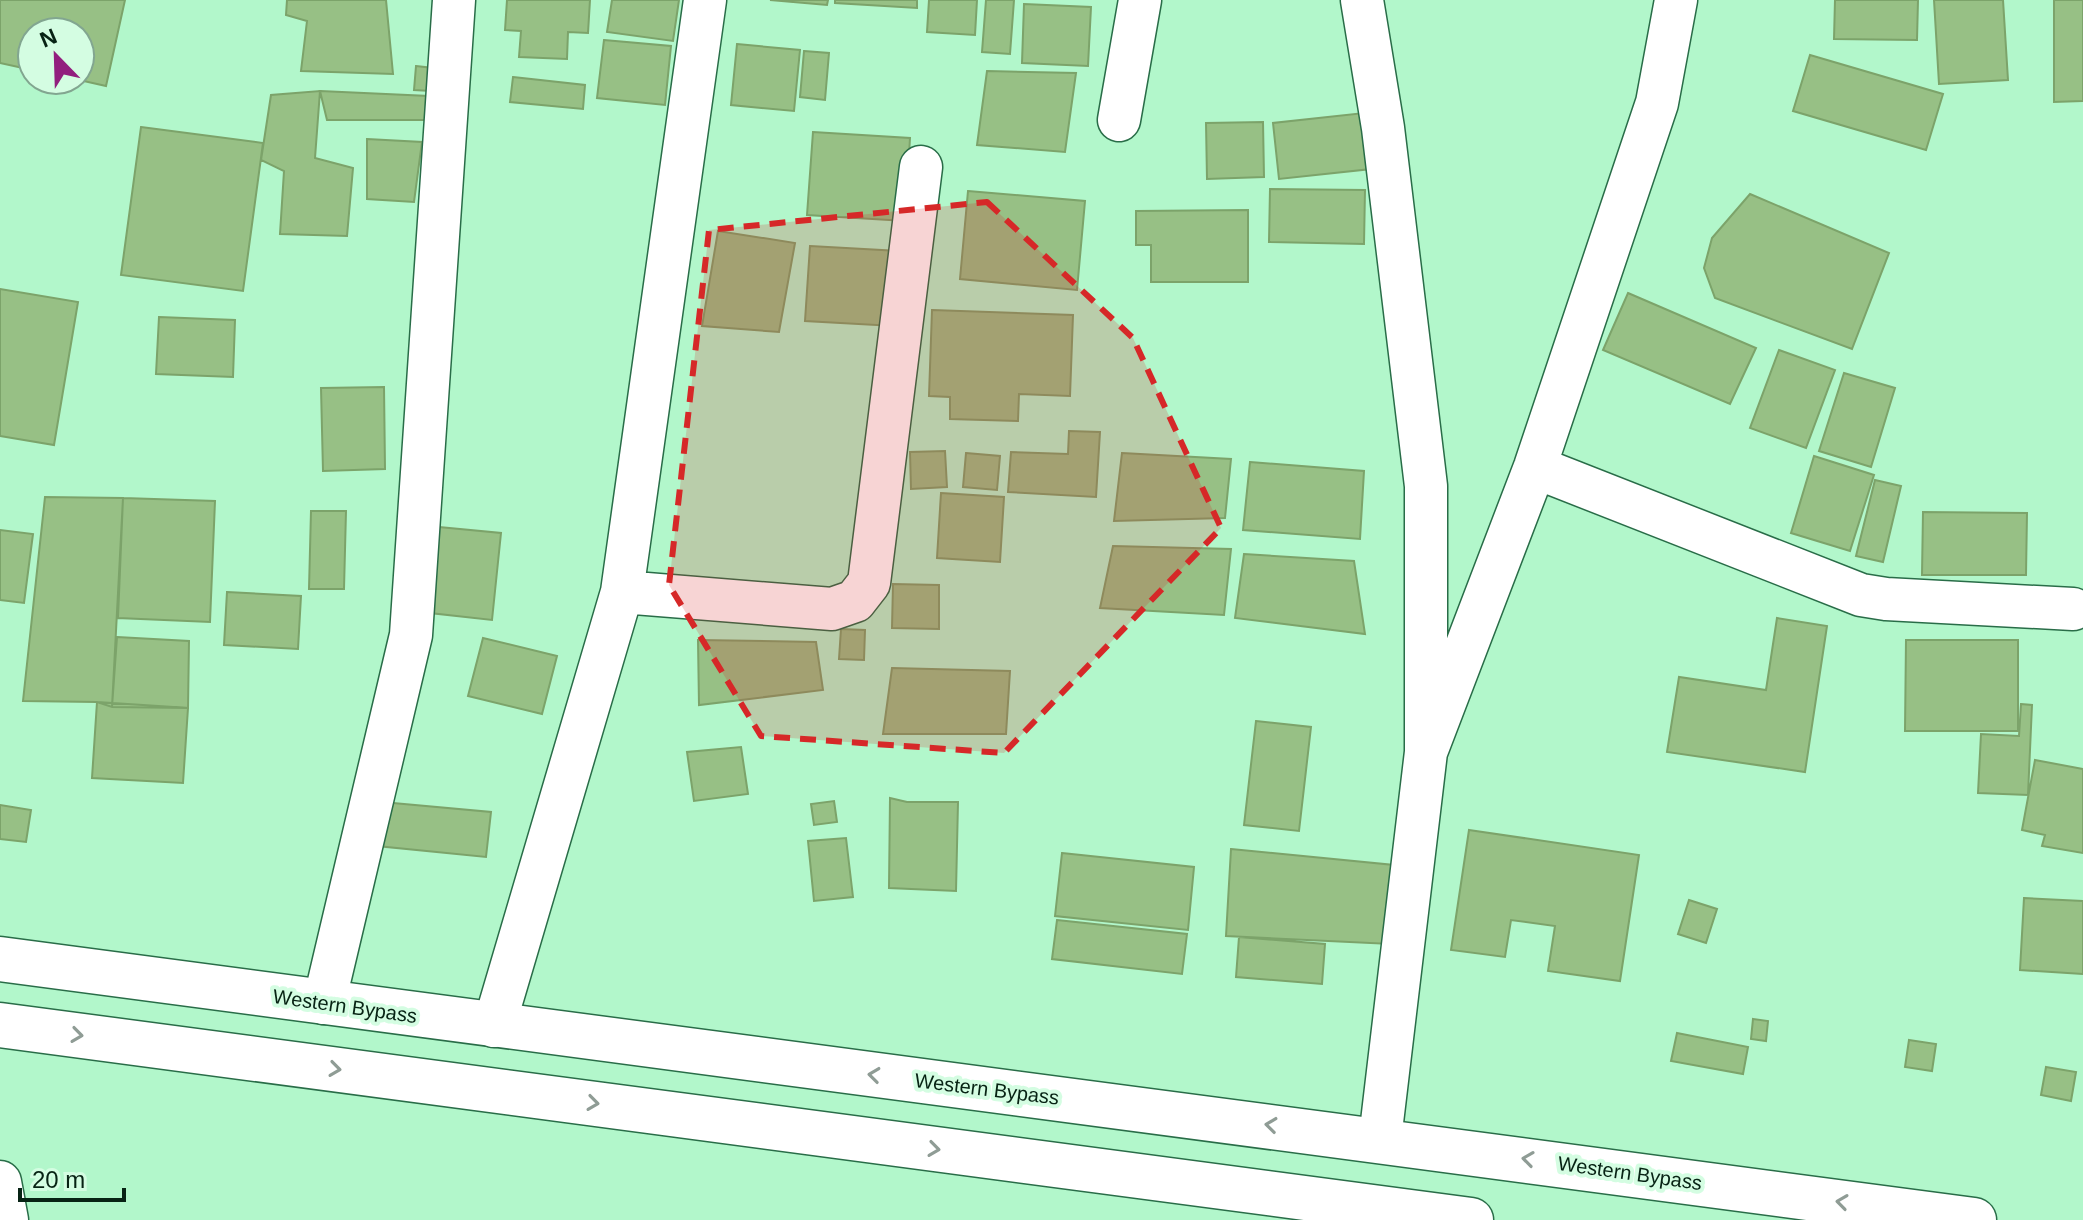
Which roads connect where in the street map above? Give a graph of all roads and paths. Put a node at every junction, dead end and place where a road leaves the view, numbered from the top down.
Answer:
1 (454, 0) edge
2 (705, 0) edge
3 (1140, 0) edge
4 (1362, 0) edge
5 (1676, 0) edge
6 (1119, 120) dead end
7 (921, 167) dead end
8 (1535, 467) junction
9 (622, 592) junction
10 (2073, 609) dead end
11 (1426, 752) junction
12 (0, 959) edge
13 (324, 1003) junction
14 (0, 1025) edge
15 (494, 1026) junction
16 (1380, 1139) junction
17 (0, 1182) edge
18 (7, 1220) edge
19 (1471, 1220) edge
20 (1974, 1220) edge

1 - 13 street
2 - 9 street
3 - 6 street
4 - 11 street
5 - 8 street
7 - 9 street
8 - 10 street
8 - 11 street
9 - 15 street
11 - 16 street
12 - 13 main road, Western Bypass
13 - 15 main road, Western Bypass
14 -> 19 main road
16 -> 15 main road, Western Bypass
20 -> 16 main road, Western Bypass
17 - 18 street

